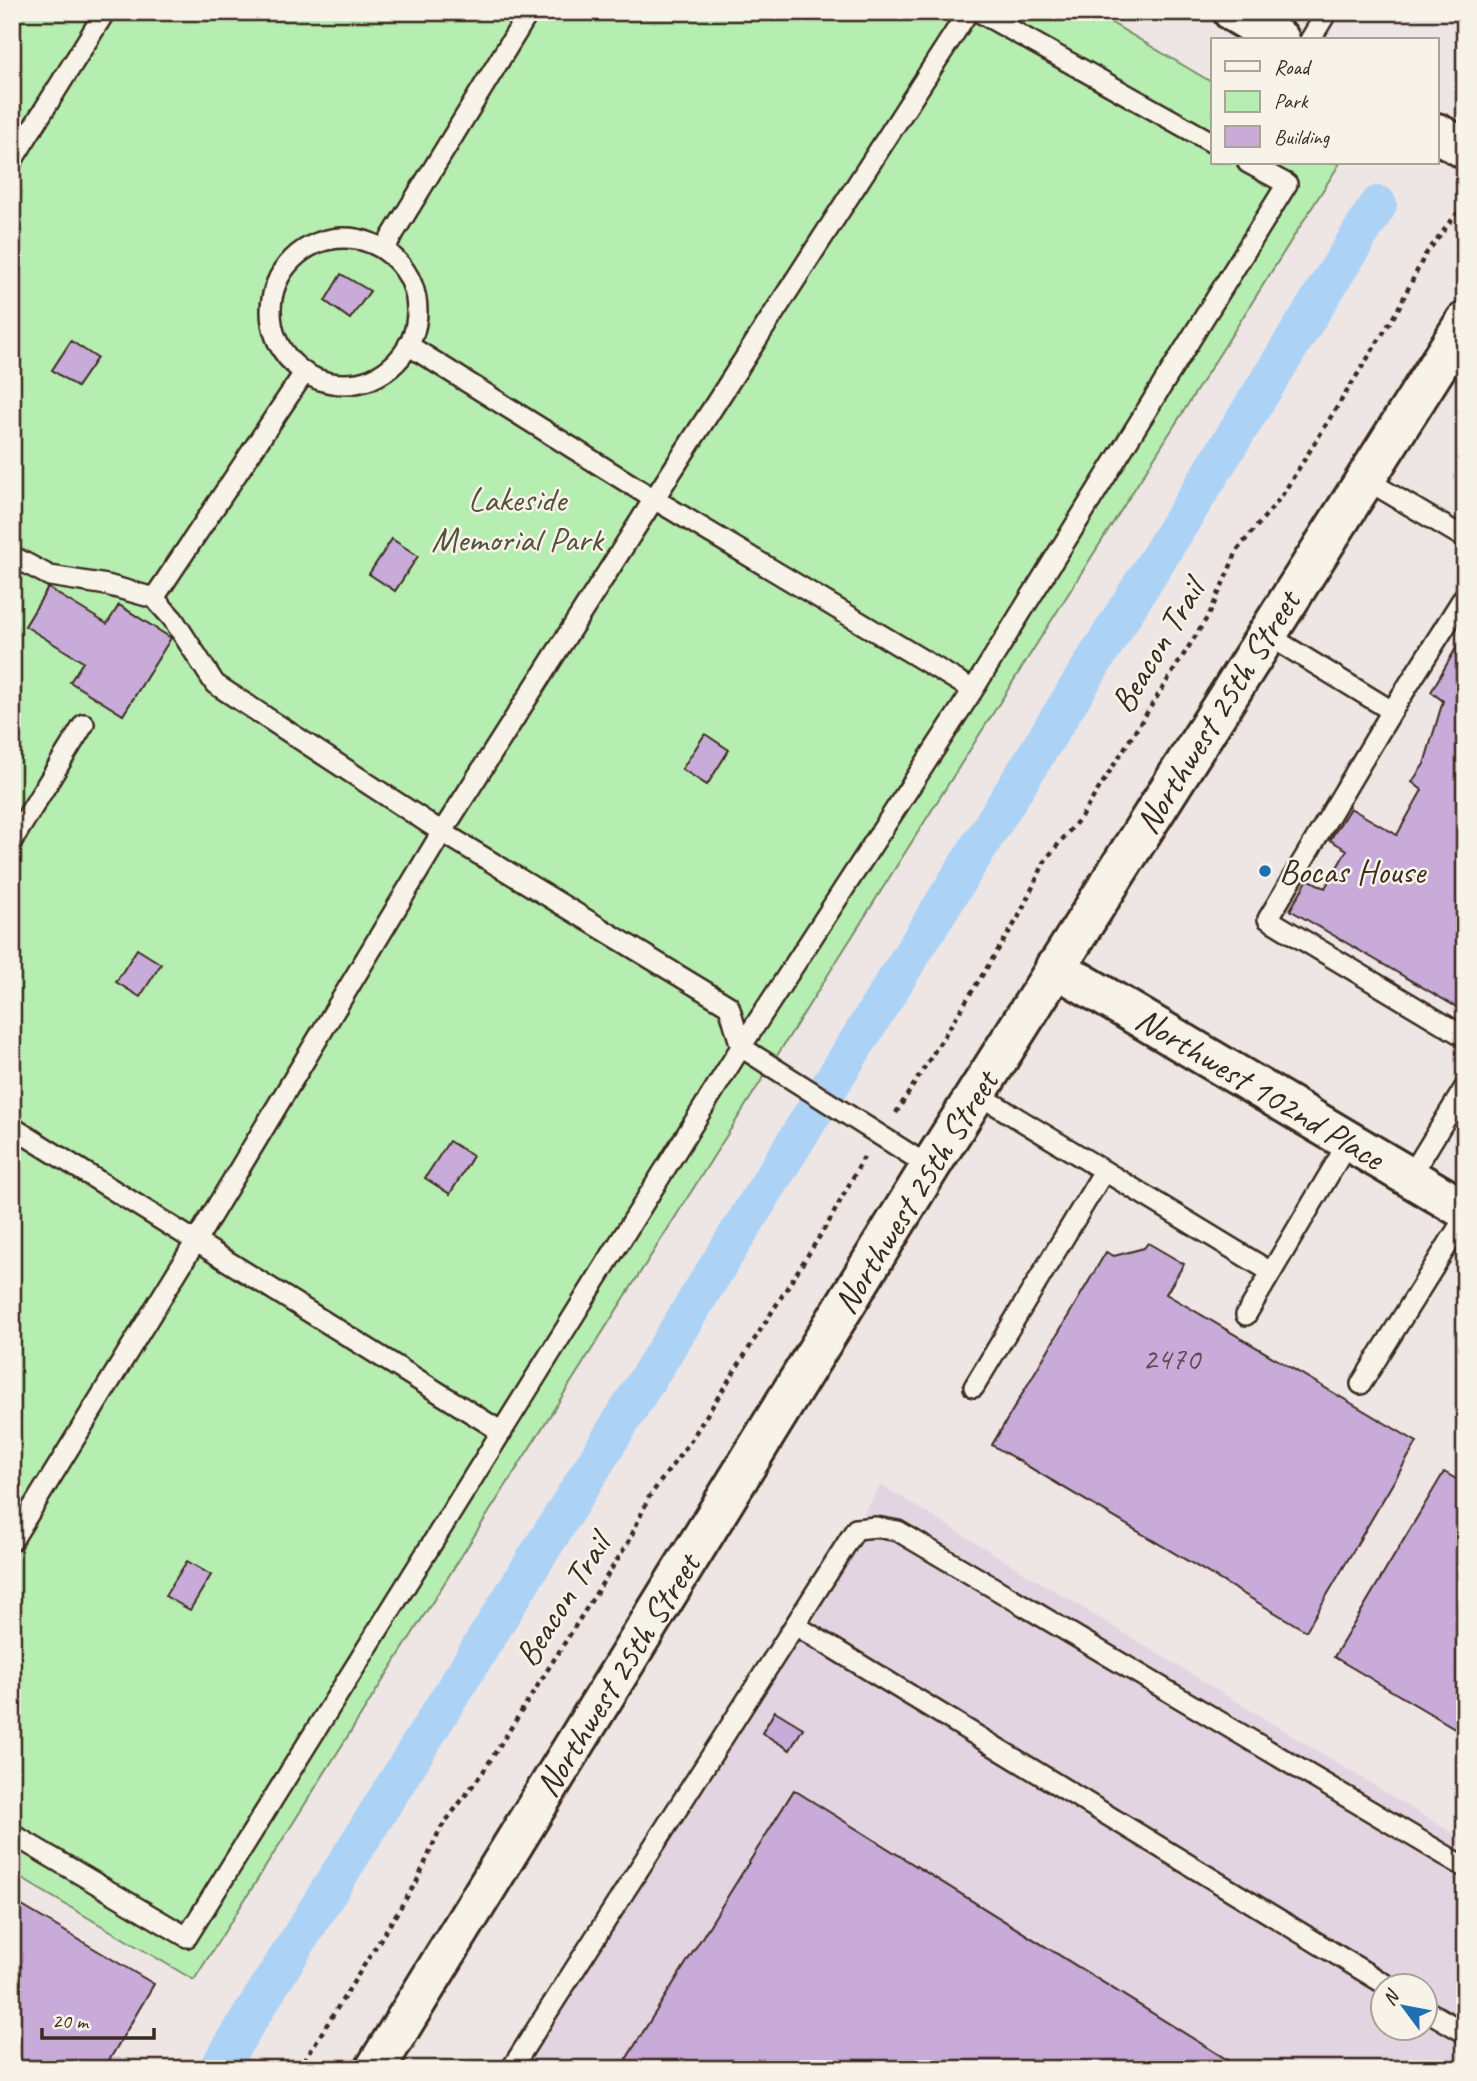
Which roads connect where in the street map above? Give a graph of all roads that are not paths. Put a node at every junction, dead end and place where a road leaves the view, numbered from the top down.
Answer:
1 (105, 12) edge
2 (529, 12) edge
3 (968, 12) edge
4 (979, 12) edge
5 (1233, 12) edge
6 (1327, 12) edge
7 (1277, 38) edge
8 (1311, 38) edge
9 (1438, 134) edge
10 (1211, 142) edge
11 (1465, 149) edge
12 (12, 161) edge
13 (1250, 164) edge
14 (384, 248) junction
15 (1465, 322) edge
16 (408, 345) junction
17 (303, 373) junction
18 (1365, 479) junction
19 (654, 499) junction
20 (1465, 538) edge
21 (12, 556) edge
22 (1465, 595) edge
23 (154, 598) junction
24 (1266, 634) junction
25 (973, 690) junction
26 (1392, 711) junction
27 (84, 724) dead end
28 (442, 832) junction
29 (12, 841) edge
30 (1055, 967) junction
31 (1465, 1037) edge
32 (741, 1047) junction
33 (1465, 1087) edge
34 (976, 1093) junction
35 (12, 1127) edge
36 (1349, 1141) junction
37 (930, 1167) junction
38 (1104, 1171) junction
39 (1410, 1177) junction
40 (1465, 1210) edge
41 (1465, 1217) edge
42 (197, 1241) junction
43 (1271, 1272) junction
44 (1246, 1315) dead end
45 (1361, 1384) dead end
46 (974, 1387) dead end
47 (502, 1432) junction
48 (12, 1541) edge
49 (795, 1625) junction
50 (12, 1834) edge
51 (1465, 1867) edge
52 (1368, 1974) edge
53 (1438, 2017) edge
54 (1465, 2033) edge
55 (375, 2069) edge
56 (511, 2069) edge

1 - 12 lane
2 - 14 lane
3 - 19 lane
4 - 10 lane
5 - 7 main road
6 - 8 lane
9 - 11 main road
13 - 25 lane
14 - 16 lane
14 - 17 lane
15 - 18 main road, Northwest 25th Street
16 - 17 lane
16 - 19 lane
17 - 23 lane
18 - 20 lane
18 - 24 main road, Northwest 25th Street
19 - 25 lane
19 - 28 lane
21 - 23 lane
22 - 26 lane
23 - 28 lane
24 - 26 lane
24 - 30 main road, Northwest 25th Street
25 - 32 lane
26 - 31 lane
27 - 29 lane
28 - 32 lane
28 - 42 lane
30 - 34 main road, Northwest 25th Street
30 - 36 main road, Northwest 102nd Place
32 - 37 lane
32 - 47 lane
33 - 39 lane
34 - 37 main road, Northwest 25th Street
34 - 38 lane
35 - 42 lane
36 - 39 main road, Northwest 102nd Place
36 - 43 lane
37 - 55 main road, Northwest 25th Street
38 - 43 lane
38 - 46 lane
39 - 40 main road, Northwest 102nd Place
41 - 45 lane
42 - 47 lane
42 - 48 lane
43 - 44 lane
47 - 50 lane
49 - 51 lane
49 - 52 lane
49 - 56 lane
53 - 54 lane

